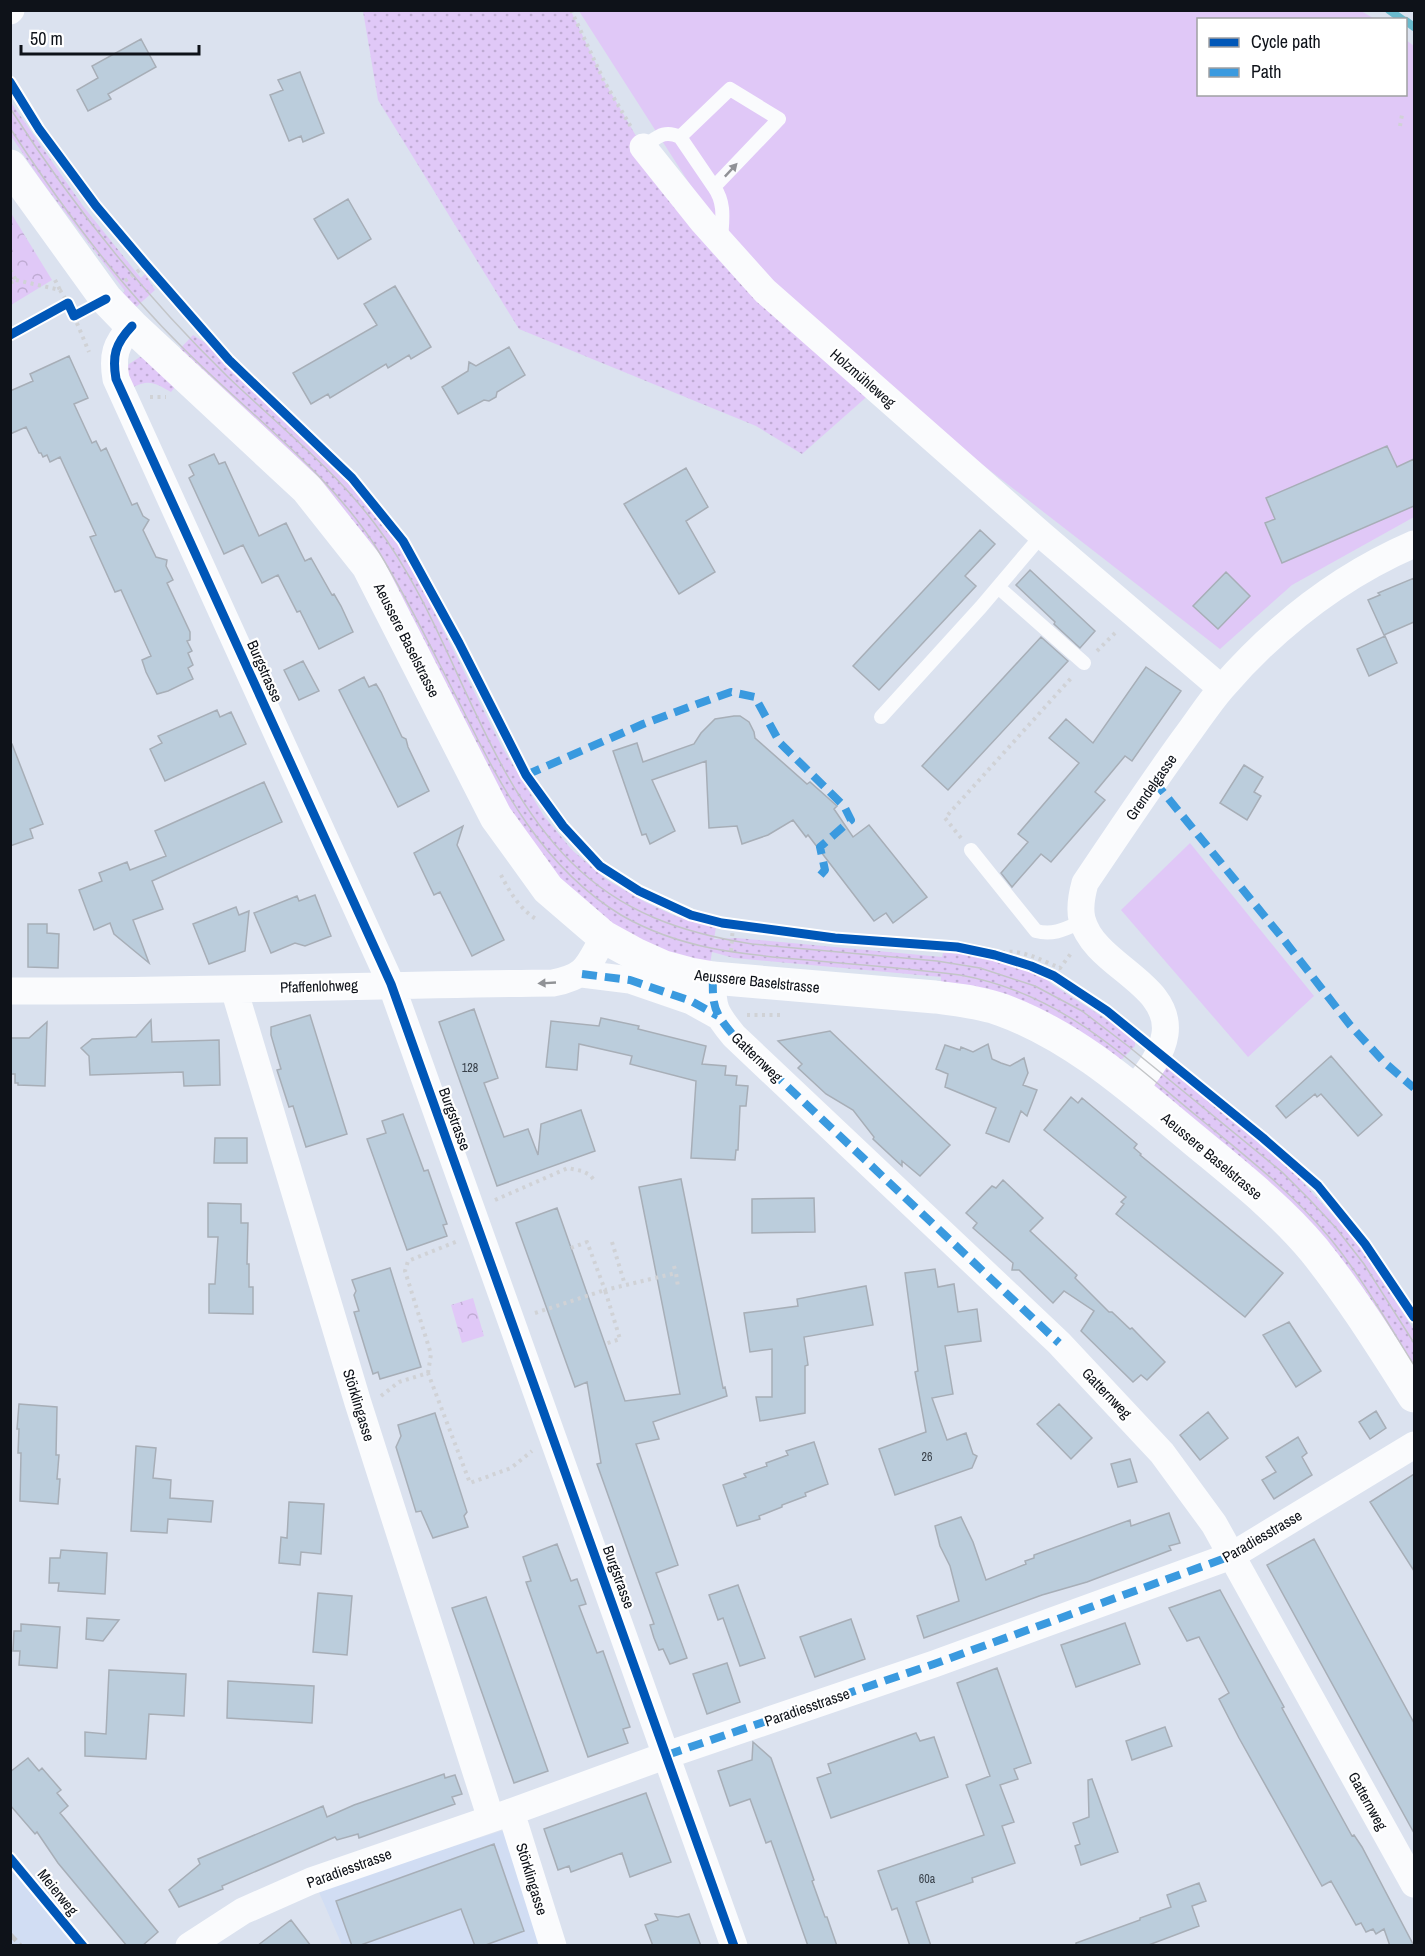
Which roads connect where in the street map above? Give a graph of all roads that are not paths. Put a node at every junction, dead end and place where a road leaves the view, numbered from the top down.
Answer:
1 (680, 137) junction
2 (643, 147) joint
3 (10, 166) edge
4 (714, 187) junction
5 (721, 240) junction
6 (132, 326) junction
7 (1042, 535) junction
8 (1414, 544) edge
9 (998, 587) junction
10 (1084, 663) road end
11 (1221, 688) junction
12 (881, 717) dead end
13 (971, 850) dead end
14 (1085, 927) junction
15 (604, 937) junction
16 (582, 974) junction
17 (712, 978) junction
18 (391, 984) junction
19 (234, 989) junction
20 (10, 991) edge
21 (726, 1026) junction
22 (1134, 1090) junction
23 (1414, 1396) edge
24 (1414, 1445) edge
25 (1231, 1556) junction
26 (667, 1755) junction
27 (501, 1815) junction
28 (1414, 1884) edge
29 (189, 1946) edge
30 (553, 1946) edge
31 (734, 1946) edge

1 - 2 lane
1 - 4 lane
4 -> 1 lane
2 - 5 street, Holzmühleweg
3 - 6 main road, Aeussere Baselstrasse
4 - 5 lane
5 - 7 street, Holzmühleweg
6 - 15 main road, Aeussere Baselstrasse
6 - 18 street, Burgstrasse
7 - 9 lane
7 - 11 street, Holzmühleweg
8 - 11 street, Grendelgasse
9 - 10 lane
9 - 12 lane
11 - 14 street, Grendelgasse
13 - 14 lane
14 - 22 street
15 - 16 street
15 - 17 main road, Aeussere Baselstrasse
16 -> 18 street, Pfaffenlohweg
16 - 21 street, Gatternweg
17 - 21 street
17 - 22 main road, Aeussere Baselstrasse
18 - 19 street, Pfaffenlohweg
18 - 26 street, Burgstrasse
19 - 20 street, Pfaffenlohweg
19 - 27 street, Störklingasse
21 - 25 street, Gatternweg
22 - 23 main road, Aeussere Baselstrasse
24 - 25 street, Paradiesstrasse
25 - 26 street, Paradiesstrasse
25 - 28 street, Gatternweg
26 - 27 street, Paradiesstrasse
26 - 31 street, Burgstrasse
27 - 29 street, Paradiesstrasse
27 - 30 street, Störklingasse

